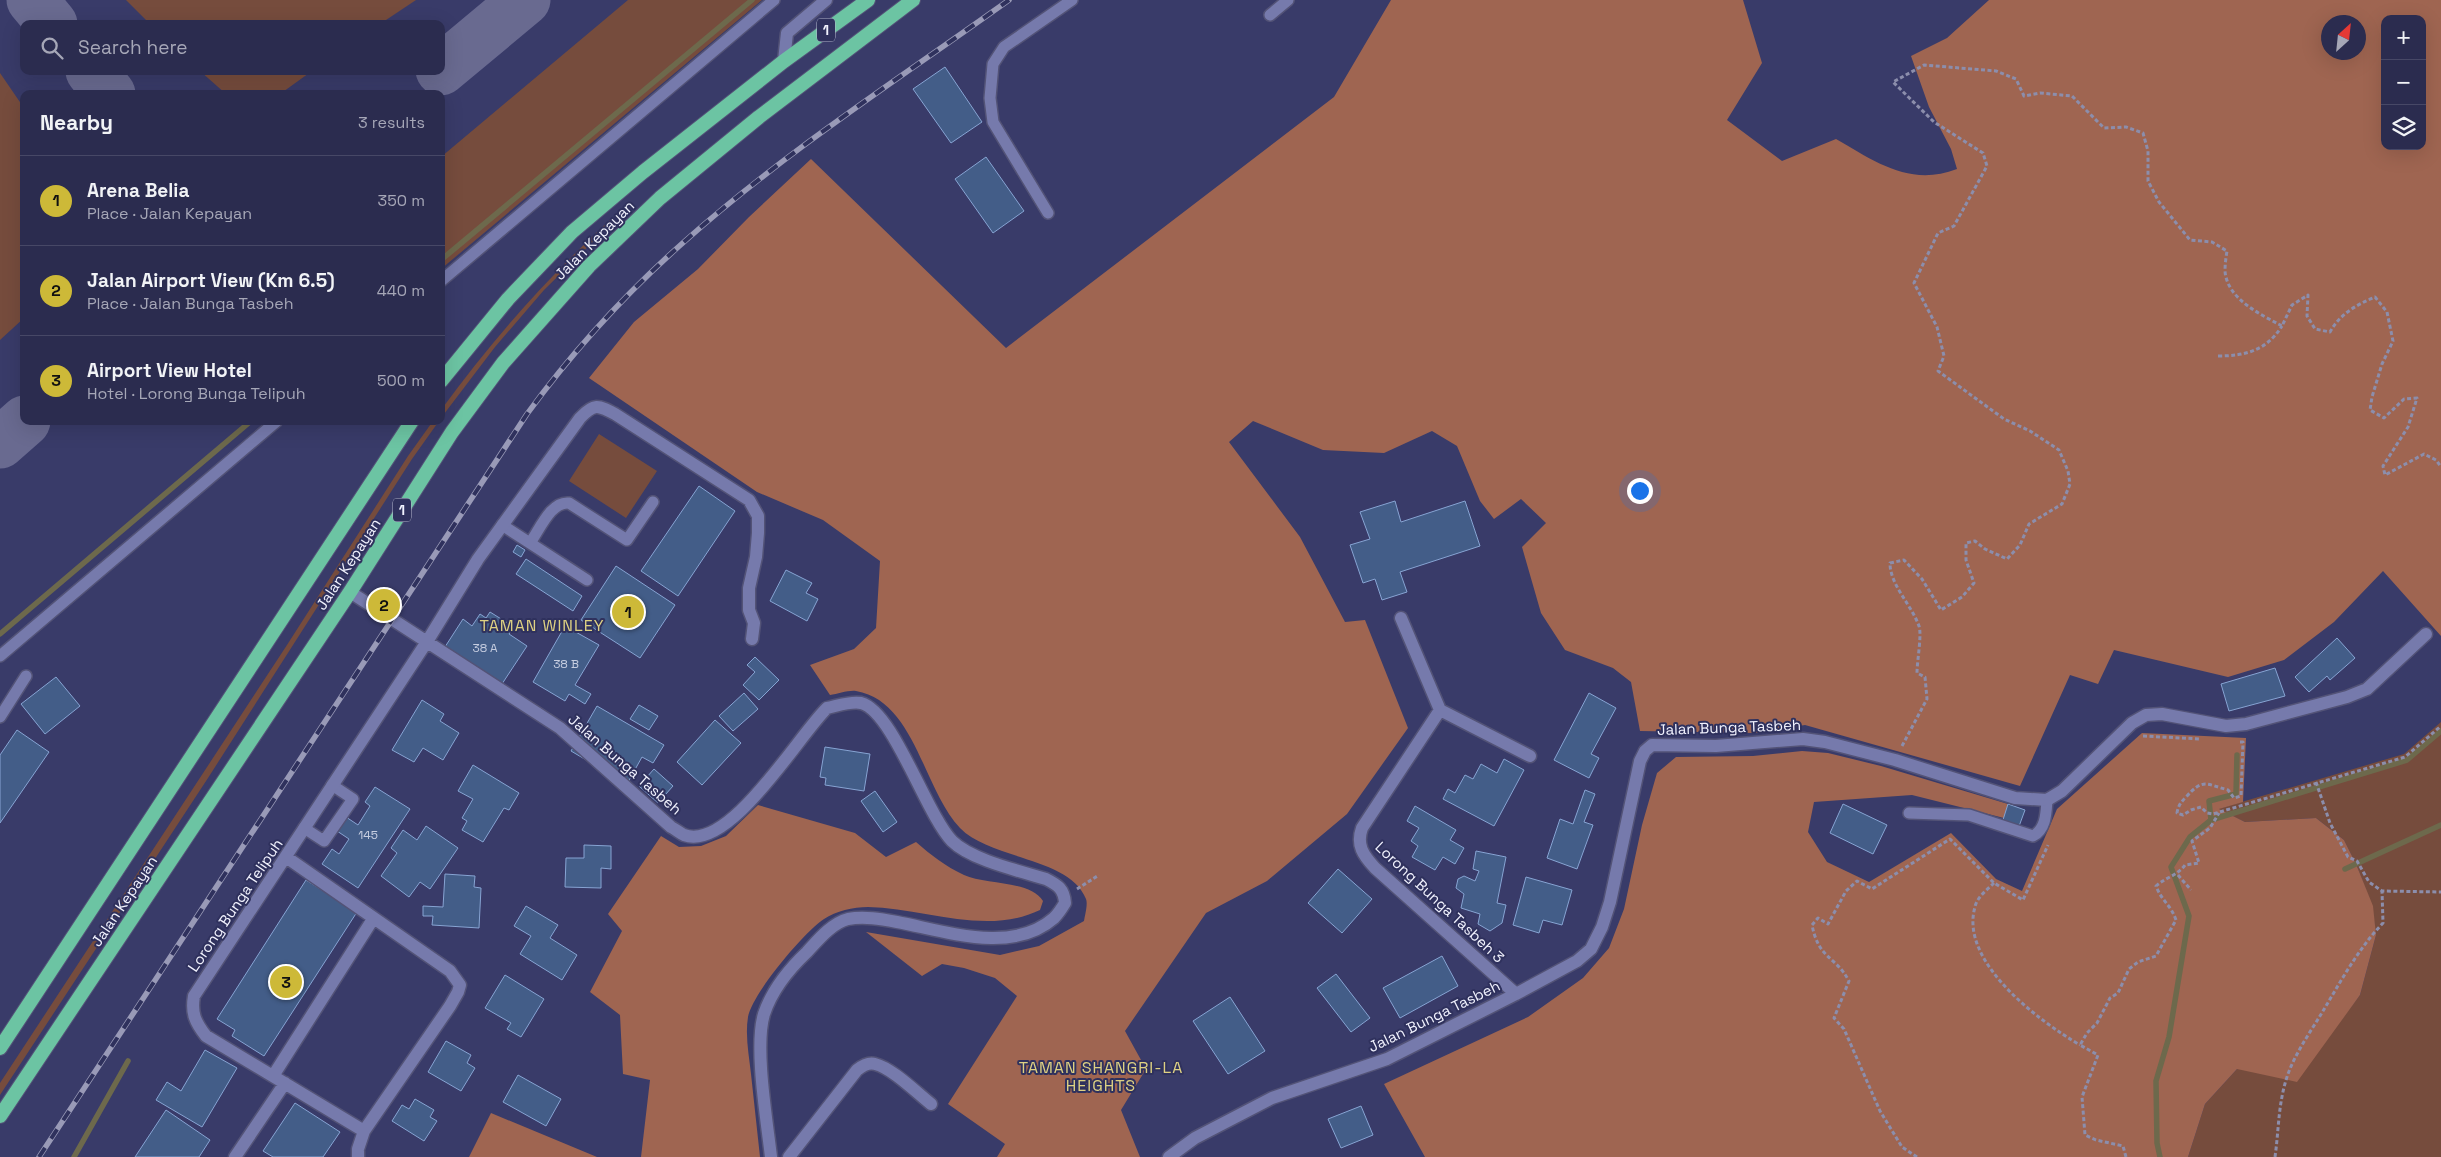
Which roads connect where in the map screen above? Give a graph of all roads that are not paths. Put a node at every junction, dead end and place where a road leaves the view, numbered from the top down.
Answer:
1 (774, 0) edge
2 (826, 0) edge
3 (868, 0) edge
4 (913, 0) edge
5 (1072, 0) edge
6 (1288, 0) edge
7 (1270, 15) dead end
8 (784, 60) junction
9 (1048, 213) dead end
10 (445, 278) edge
11 (445, 376) edge
12 (272, 425) edge
13 (409, 425) edge
14 (653, 502) dead end
15 (502, 524) junction
16 (530, 543) junction
17 (587, 580) dead end
18 (350, 592) junction
19 (1401, 618) dead end
20 (2426, 634) dead end
21 (752, 639) dead end
22 (428, 640) junction
23 (0, 656) edge
24 (26, 676) dead end
25 (1440, 710) junction
26 (0, 717) edge
27 (1530, 756) dead end
28 (332, 785) junction
29 (2047, 800) junction
30 (1908, 813) dead end
31 (304, 828) junction
32 (286, 857) junction
33 (373, 919) junction
34 (1516, 994) junction
35 (2, 1042) edge
36 (273, 1076) junction
37 (284, 1083) junction
38 (932, 1104) dead end
39 (0, 1116) edge
40 (364, 1131) junction
41 (235, 1157) edge
42 (358, 1157) edge
43 (771, 1157) edge
44 (789, 1157) edge
45 (1168, 1157) edge

1 - 10 lane
2 - 8 street
3 - 8 highway, Jalan Kepayan / 1
4 - 18 highway, Jalan Kepayan / 1
5 - 9 lane
6 - 7 lane
8 - 11 highway, Jalan Kepayan / 1
12 - 23 lane
13 - 35 highway, Jalan Kepayan
14 - 16 lane
15 - 16 lane
15 - 21 street
15 - 22 street
16 - 17 lane
18 - 22 street, Jalan Bunga Tasbeh
18 - 39 highway, Jalan Kepayan / 1
19 - 25 street
20 - 29 street
22 - 28 street, Lorong Bunga Telipuh
22 - 43 street, Jalan Bunga Tasbeh
24 - 26 lane
25 - 27 street
25 - 34 street, Lorong Bunga Tasbeh 3
28 - 31 street, Lorong Bunga Telipuh
28 - 31 lane
29 - 30 lane
29 - 34 street, Jalan Bunga Tasbeh
31 - 32 street, Lorong Bunga Telipuh
32 - 33 street
32 - 36 street, Lorong Bunga Telipuh
33 - 36 street
33 - 40 street
34 - 45 street, Jalan Bunga Tasbeh
36 - 37 street, Lorong Bunga Telipuh
37 - 40 street, Lorong Bunga Telipuh
37 - 41 street
38 - 44 street
40 - 42 street

